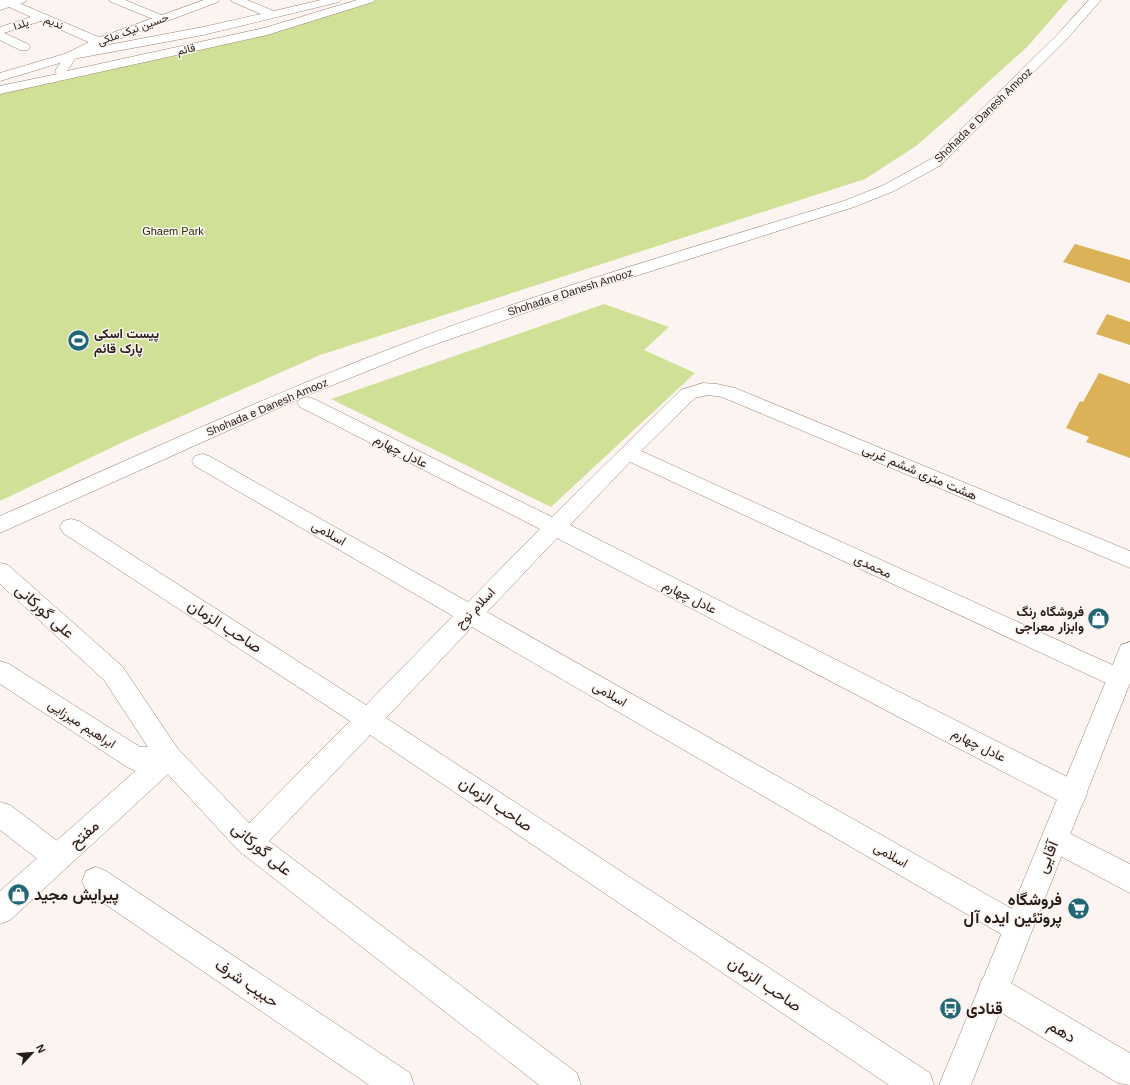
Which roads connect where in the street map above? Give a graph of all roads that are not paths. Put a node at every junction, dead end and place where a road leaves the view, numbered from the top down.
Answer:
1 (115, 0) edge
2 (214, 0) edge
3 (237, 0) edge
4 (335, 0) edge
5 (352, 0) edge
6 (370, 0) edge
7 (1082, 0) edge
8 (1095, 0) edge
9 (8, 2) edge
10 (274, 14) junction
11 (41, 17) junction
12 (166, 17) junction
13 (0, 31) edge
14 (203, 31) junction
15 (0, 36) edge
16 (99, 42) junction
17 (24, 47) dead end
18 (72, 56) junction
19 (61, 71) junction
20 (0, 77) edge
21 (0, 85) edge
22 (0, 90) edge
23 (708, 388) joint
24 (306, 403) dead end
25 (627, 453) junction
26 (202, 461) dead end
27 (0, 511) edge
28 (0, 525) edge
29 (71, 527) dead end
30 (554, 527) junction
31 (1130, 560) edge
32 (0, 571) edge
33 (470, 614) junction
34 (1130, 652) edge
35 (0, 671) edge
36 (1119, 679) junction
37 (368, 719) junction
38 (169, 757) junction
39 (1073, 794) junction
40 (0, 814) edge
41 (1055, 839) junction
42 (249, 842) junction
43 (58, 858) junction
44 (1130, 879) edge
45 (96, 881) dead end
46 (0, 910) edge
47 (1018, 928) junction
48 (993, 990) junction
49 (1130, 1071) edge
50 (398, 1085) edge
51 (566, 1085) edge
52 (918, 1085) edge
53 (955, 1085) edge

1 - 12 street
2 - 12 street, حسین نیک ملکی
3 - 10 street
4 - 10 street
5 - 19 street, قائم
6 - 22 street, قائم
7 - 27 street
8 - 28 street, Shohada e Danesh Amooz
9 - 11 street, ندیم
10 - 14 street
11 - 13 street, یلدا
11 - 16 street, ندیم
12 - 14 street
12 - 16 street, حسین نیک ملکی
14 - 18 street
15 - 17 street
16 - 18 street, حسین نیک ملکی
18 - 19 street, حسین نیک ملکی
18 - 20 street
19 - 21 street, قائم
23 - 25 street, اسلام نوح
23 - 31 street, هشت متری ششم غربی
24 - 30 street, عادل چهارم
25 - 30 street, اسلام نوح
25 - 36 street, محمدی
26 - 33 street, اسلامی
29 - 37 street, صاحب الزمان
30 - 33 street, اسلام نوح
30 - 39 street, عادل چهارم
32 - 38 street, علی گورکانی
33 - 37 street, اسلام نوح
33 - 47 street, اسلامی
34 - 36 street, آقایی
35 - 38 street, ابراهیم میرزایی
36 - 39 street, آقایی
37 - 42 street, اسلام نوح
37 - 52 street, صاحب الزمان
38 - 42 street, علی گورکانی
38 - 43 street, مفتح
39 - 41 street, آقایی
40 - 43 street
41 - 44 street
41 - 47 street, آقایی
42 - 51 street, علی گورکانی
43 - 46 street, مفتح
45 - 50 street, حبیب شرف
47 - 48 street, آقایی
48 - 49 street, دهم
48 - 53 street, آقایی

